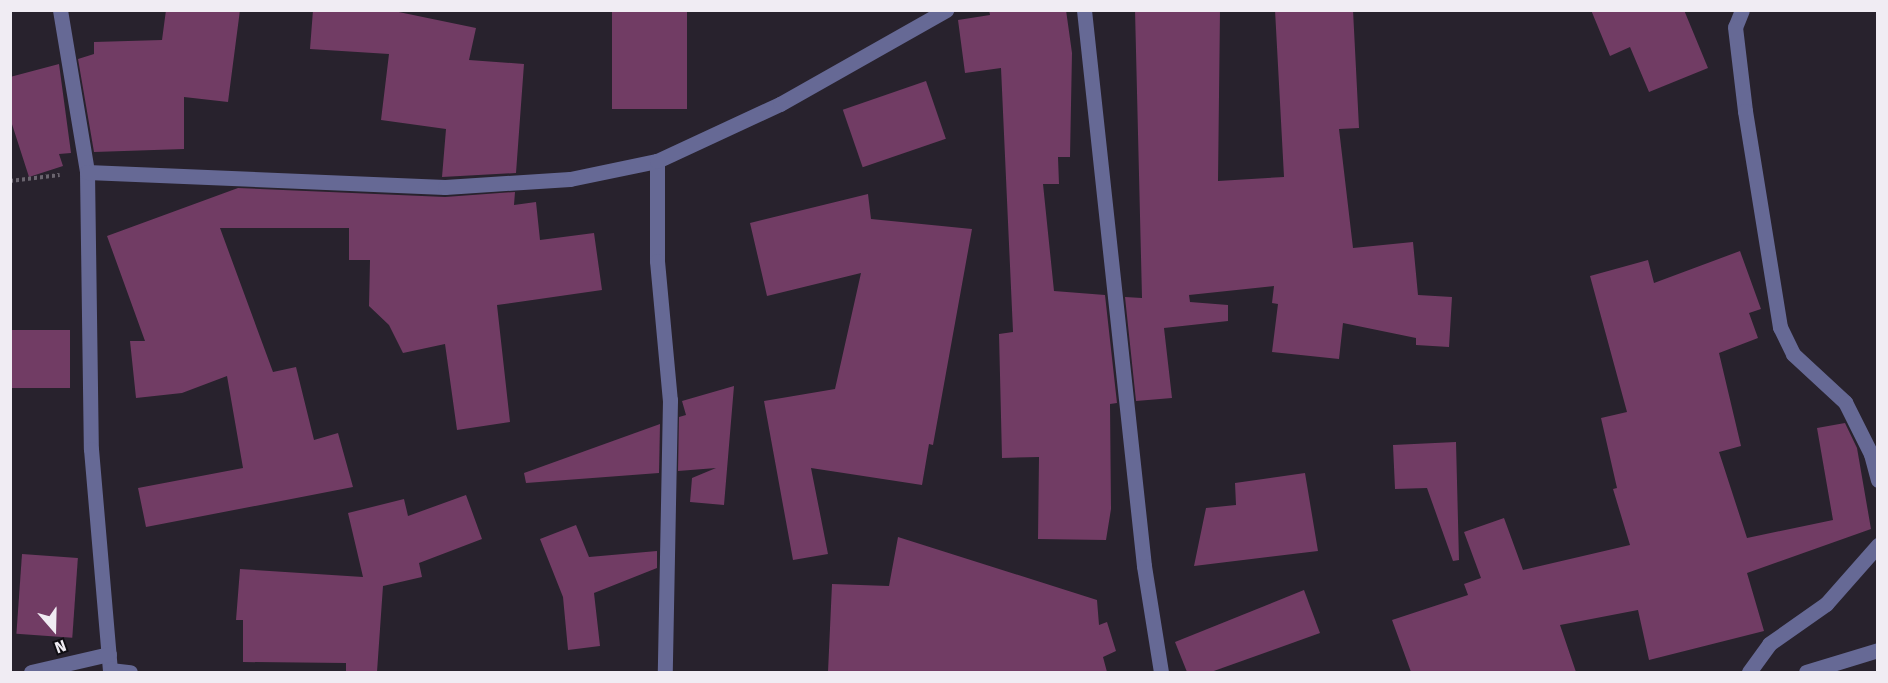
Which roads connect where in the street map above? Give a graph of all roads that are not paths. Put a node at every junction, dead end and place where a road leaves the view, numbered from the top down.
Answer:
1 (60, 10) edge
2 (946, 10) edge
3 (1084, 10) edge
4 (1742, 10) edge
5 (657, 161) junction
6 (87, 172) junction
7 (1878, 480) edge
8 (1878, 545) edge
9 (1878, 651) edge
10 (109, 654) junction
11 (110, 671) edge
12 (31, 672) edge
13 (130, 672) edge
14 (665, 672) edge
15 (1161, 672) edge
16 (1749, 672) edge
17 (1806, 672) edge

1 - 6 street
2 - 5 street
3 - 15 street
4 - 7 street
5 - 6 street
5 - 14 street
6 - 10 street
8 - 16 street
9 - 17 street
10 - 11 street
10 - 12 street
11 - 13 street

